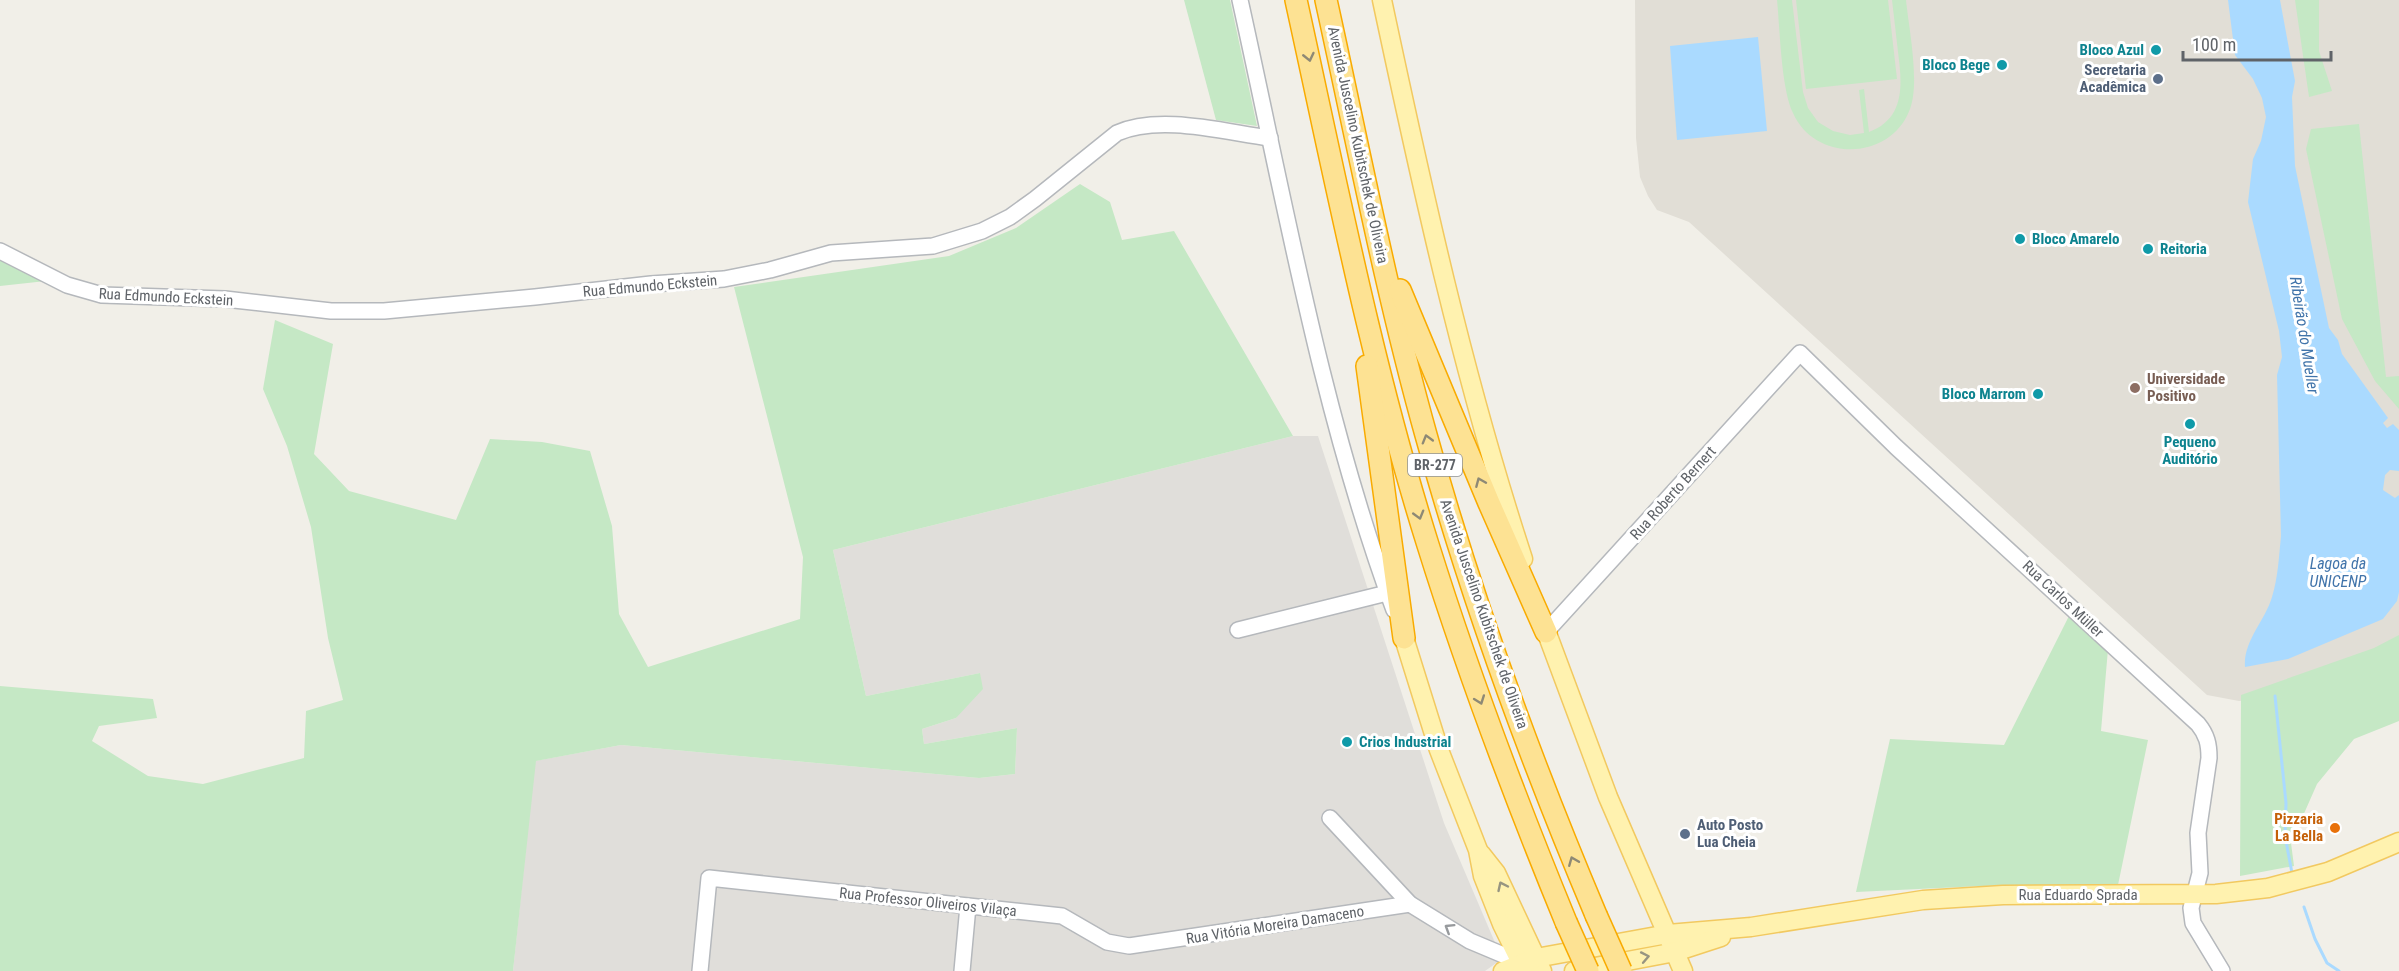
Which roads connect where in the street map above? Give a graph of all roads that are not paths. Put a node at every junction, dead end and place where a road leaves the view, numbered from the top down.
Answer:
1 (1240, 0) edge
2 (1296, 0) edge
3 (1326, 0) edge
4 (1382, 0) edge
5 (1270, 138) junction
6 (1330, 152) junction
7 (1378, 237) junction
8 (0, 251) edge
9 (1800, 354) joint
10 (1387, 593) junction
11 (1238, 630) dead end
12 (1546, 632) junction
13 (1404, 638) junction
14 (1330, 818) dead end
15 (2399, 842) edge
16 (1478, 850) junction
17 (2194, 894) junction
18 (1410, 904) junction
19 (968, 906) junction
20 (1502, 924) junction
21 (1751, 927) junction
22 (1668, 934) junction
23 (1470, 941) junction
24 (1709, 941) junction
25 (1140, 946) joint
26 (1675, 952) junction
27 (1530, 965) edge
28 (700, 971) edge
29 (962, 971) edge
30 (1503, 971) edge
31 (1574, 971) edge
32 (1588, 971) edge
33 (1621, 971) edge
34 (1683, 971) edge
35 (1692, 971) edge
36 (2222, 971) edge

1 - 5 street
2 -> 6 highway, Avenida Juscelino Kubitschek de Oliveira / BR-277
3 - 7 highway, Avenida Juscelino Kubitschek de Oliveira / BR-277
4 - 12 main road
5 - 8 street, Rua Edmundo Eckstein
5 - 10 street
6 - 13 highway
6 -> 32 highway, Avenida Juscelino Kubitschek de Oliveira / BR-277, bridge
12 -> 7 highway
33 -> 7 highway, Avenida Juscelino Kubitschek de Oliveira / BR-277, bridge
9 - 12 street, Rua Roberto Bernert
9 - 17 street, Rua Carlos Müller
10 - 11 street
10 - 13 street
12 - 22 main road
13 - 16 main road
14 - 18 street
15 - 17 main road, Rua Eduardo Sprada
16 - 20 main road
27 -> 16 main road
17 - 21 main road, Rua Eduardo Sprada
17 - 36 street, Rua Carlos Müller
23 -> 18 street
18 - 25 street, Rua Vitória Moreira Damaceno
19 - 25 street, Rua Professor Oliveiros Vilaça
19 - 28 street, Rua Professor Oliveiros Vilaça
19 - 29 street
20 - 23 street
20 - 27 main road
21 - 22 main road, Rua Eduardo Sprada
21 - 24 main road, Rua Eduardo Sprada
22 - 26 main road
22 - 27 main road, Rua Eduardo Sprada
23 - 27 street
24 - 26 main road, Rua Eduardo Sprada
24 - 35 main road
31 -> 26 main road, Rua Eduardo Sprada
26 - 34 main road
27 - 30 main road, Rua Eduardo Sprada

